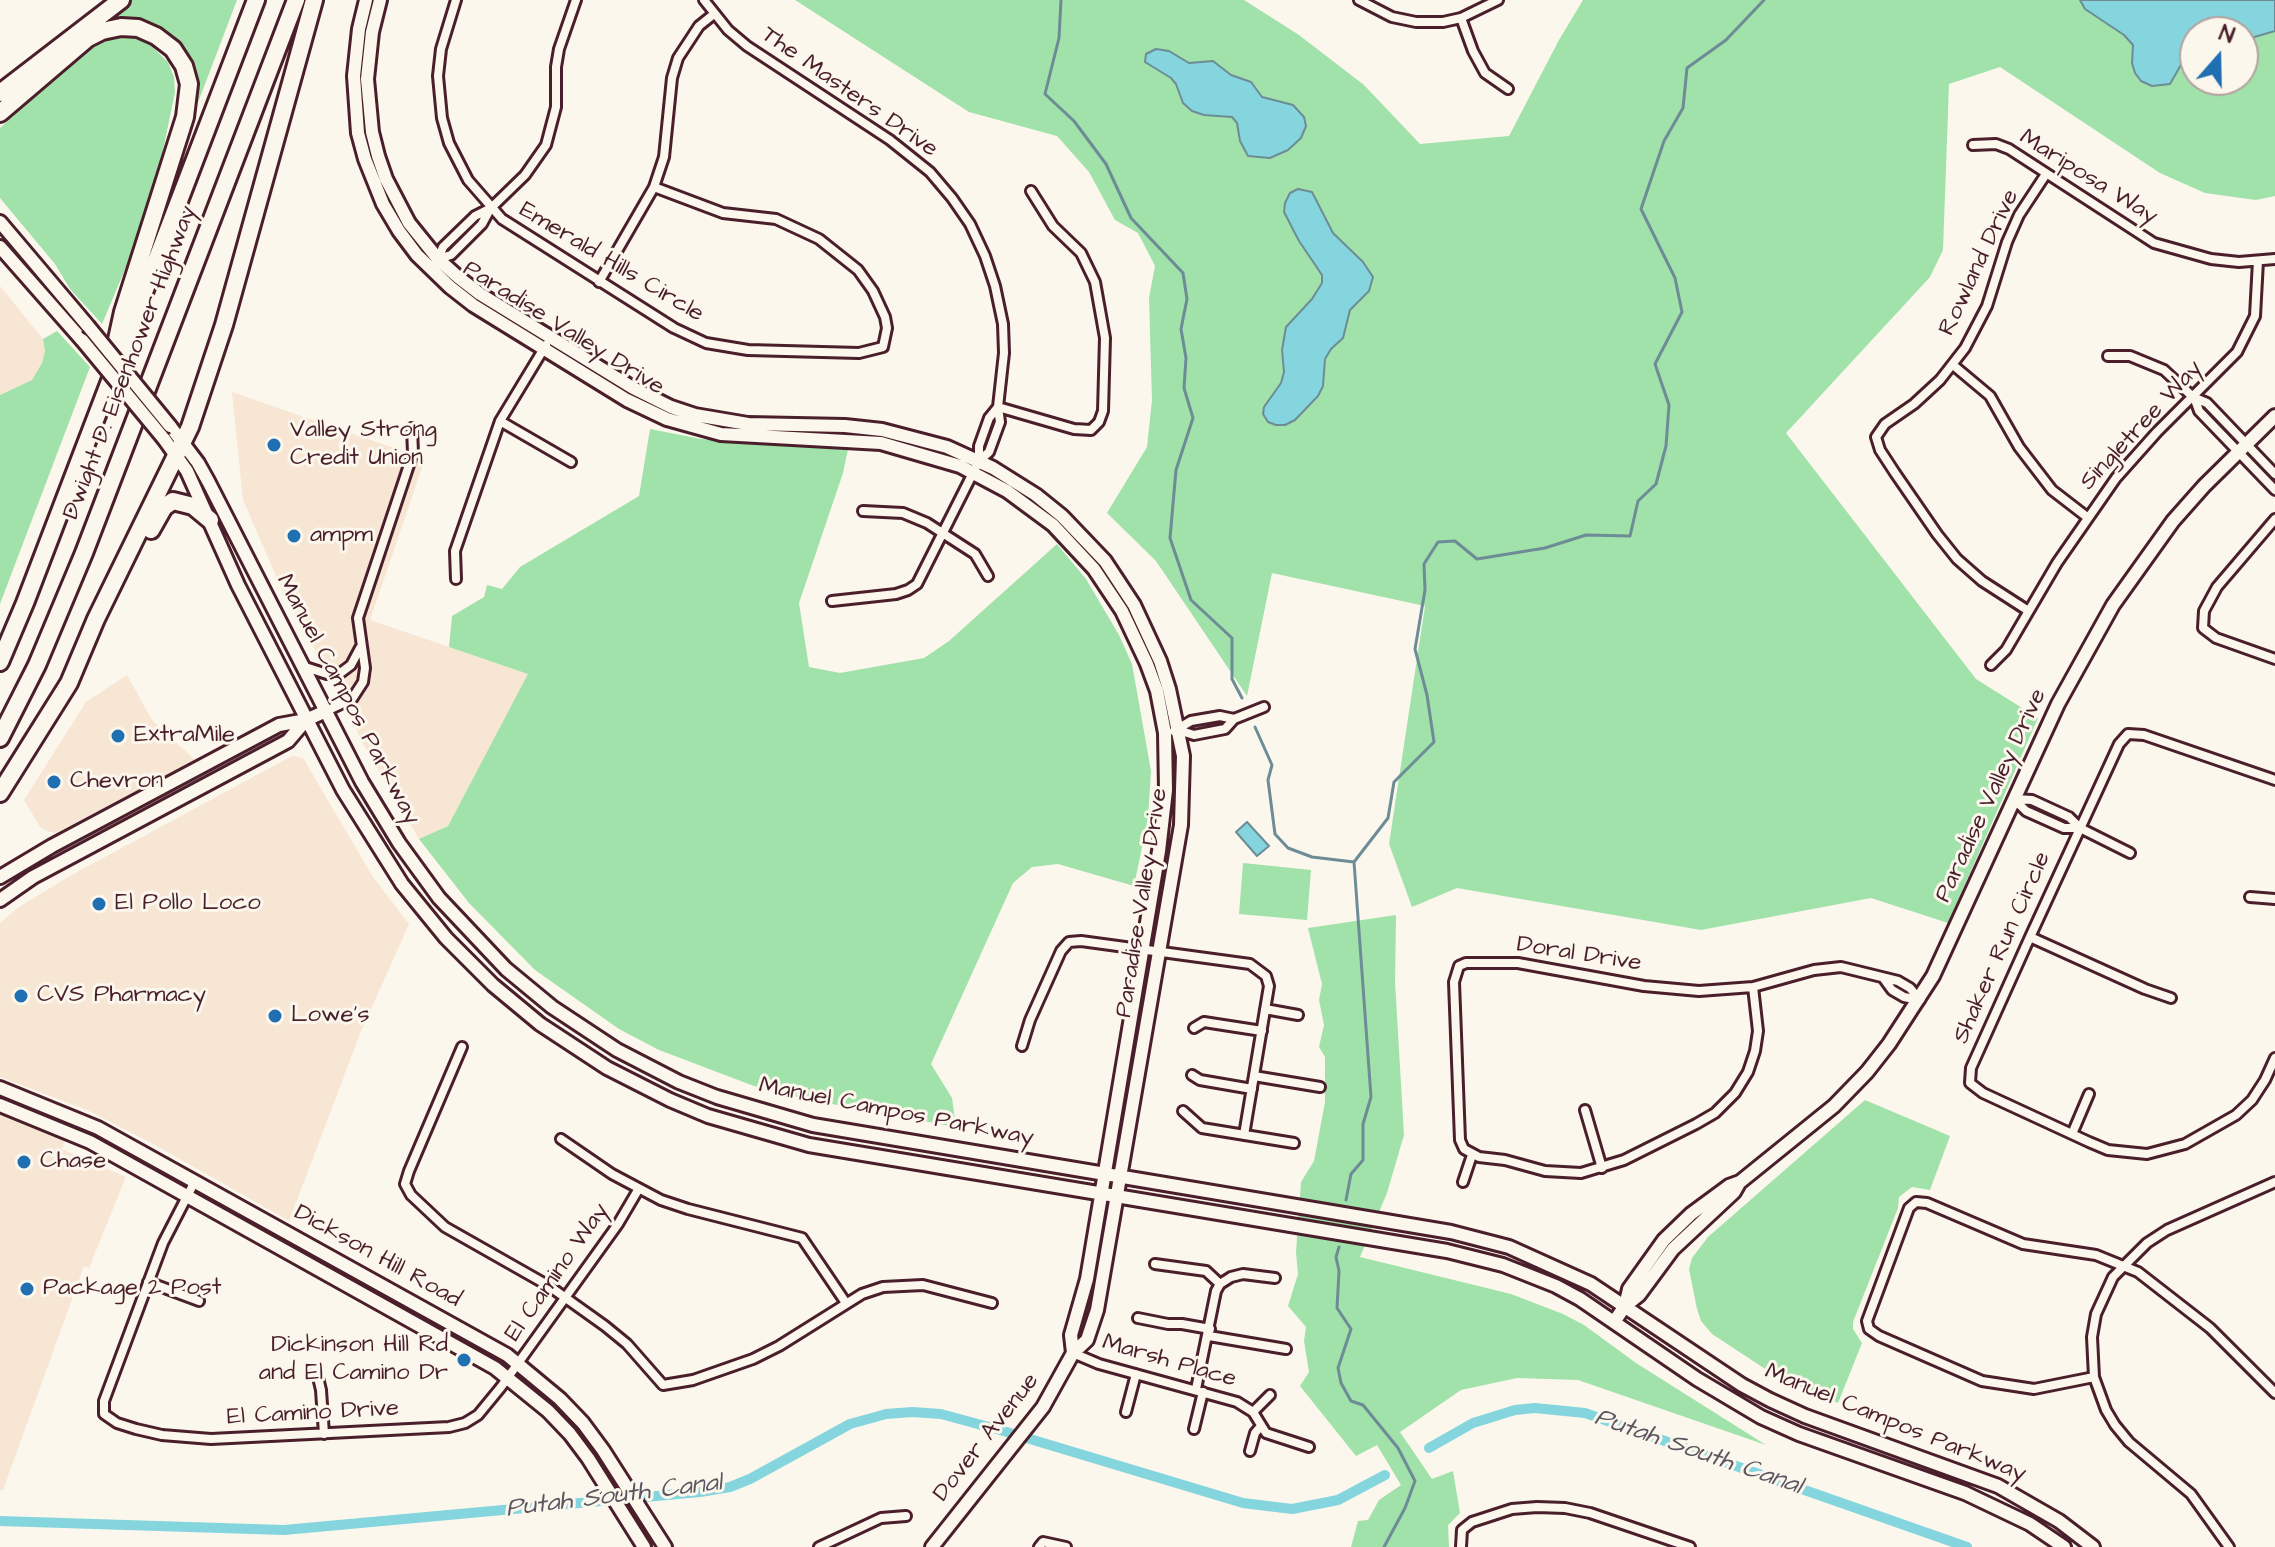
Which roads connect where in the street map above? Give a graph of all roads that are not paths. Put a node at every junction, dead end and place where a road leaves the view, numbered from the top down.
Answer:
1 (121, 0) edge
2 (256, 0) edge
3 (296, 0) edge
4 (314, 0) edge
5 (366, 0) edge
6 (380, 0) edge
7 (456, 0) edge
8 (576, 0) edge
9 (704, 0) edge
10 (1359, 0) edge
11 (1498, 0) edge
12 (714, 14) junction
13 (1461, 18) junction
14 (1508, 89) dead end
15 (0, 93) edge
16 (0, 113) edge
17 (1973, 145) dead end
18 (2046, 174) junction
19 (654, 187) junction
20 (1031, 191) dead end
21 (490, 209) junction
22 (0, 222) edge
23 (0, 247) edge
24 (2275, 259) edge
25 (2258, 261) junction
26 (434, 263) junction
27 (599, 282) junction
28 (547, 343) junction
29 (2108, 356) dead end
30 (1953, 365) junction
31 (107, 389) junction
32 (2193, 397) junction
33 (998, 407) junction
34 (2275, 416) edge
35 (500, 421) junction
36 (412, 428) dead end
37 (180, 448) junction
38 (2242, 448) junction
39 (571, 462) dead end
40 (976, 467) junction
41 (2275, 474) edge
42 (2275, 490) edge
43 (863, 511) dead end
44 (2087, 517) junction
45 (2275, 519) edge
46 (210, 520) junction
47 (944, 533) junction
48 (988, 576) dead end
49 (456, 579) dead end
50 (832, 601) dead end
51 (2027, 610) junction
52 (91, 636) junction
53 (361, 647) junction
54 (2275, 659) edge
55 (0, 662) edge
56 (1991, 665) dead end
57 (302, 666) junction
58 (1264, 707) dead end
59 (326, 711) junction
60 (1234, 719) junction
61 (306, 720) junction
62 (1171, 731) junction
63 (0, 738) edge
64 (2275, 780) edge
65 (0, 793) edge
66 (2015, 799) junction
67 (2080, 828) junction
68 (2130, 853) dead end
69 (0, 877) edge
70 (2250, 897) dead end
71 (2275, 899) edge
72 (0, 900) edge
73 (2030, 937) junction
74 (1143, 951) junction
75 (1159, 953) junction
76 (1753, 987) junction
77 (2171, 998) dead end
78 (1920, 1000) junction
79 (1265, 1009) junction
80 (1298, 1015) dead end
81 (1194, 1028) dead end
82 (1262, 1031) junction
83 (1022, 1046) dead end
84 (462, 1047) dead end
85 (2275, 1058) edge
86 (1192, 1075) dead end
87 (1254, 1076) junction
88 (1320, 1087) dead end
89 (0, 1088) edge
90 (1252, 1089) junction
91 (2089, 1094) dead end
92 (0, 1105) edge
93 (1585, 1110) dead end
94 (1183, 1111) dead end
95 (2072, 1134) junction
96 (1244, 1135) junction
97 (561, 1139) dead end
98 (1294, 1143) dead end
99 (1472, 1155) junction
100 (1602, 1168) junction
101 (1105, 1174) junction
102 (1122, 1176) junction
103 (195, 1181) junction
104 (1463, 1182) dead end
105 (2274, 1184) edge
106 (638, 1190) junction
107 (1102, 1192) junction
108 (1118, 1195) junction
109 (186, 1197) junction
110 (1155, 1264) dead end
111 (2123, 1266) junction
112 (1275, 1278) dead end
113 (148, 1282) junction
114 (1220, 1284) junction
115 (565, 1298) junction
116 (199, 1301) dead end
117 (846, 1303) junction
118 (992, 1303) dead end
119 (1625, 1306) junction
120 (1138, 1318) dead end
121 (1614, 1322) junction
122 (1210, 1332) junction
123 (1286, 1349) dead end
124 (1073, 1353) junction
125 (518, 1363) junction
126 (316, 1369) dead end
127 (1136, 1374) junction
128 (508, 1377) junction
129 (2094, 1377) junction
130 (1200, 1390) junction
131 (2275, 1393) edge
132 (1270, 1395) dead end
133 (1126, 1412) dead end
134 (1253, 1412) junction
135 (1261, 1426) junction
136 (1194, 1429) dead end
137 (324, 1434) junction
138 (1309, 1447) dead end
139 (1250, 1451) dead end
140 (906, 1516) dead end
141 (1685, 1546) edge
142 (644, 1547) edge
143 (665, 1547) edge
144 (819, 1547) edge
145 (932, 1547) edge
146 (1039, 1547) edge
147 (1066, 1547) edge
148 (1461, 1547) edge
149 (2064, 1547) edge
150 (2093, 1547) edge
151 (2229, 1547) edge

1 - 15 highway
2 - 31 highway, Dwight D. Eisenhower Highway
3 - 63 highway, Dwight D. Eisenhower Highway
4 - 37 highway
5 - 26 main road, Paradise Valley Drive
6 - 26 main road, Paradise Valley Drive
7 - 21 street
8 - 21 street
9 - 12 street, The Masters Drive
10 - 13 street
11 - 13 street
12 - 19 street
12 - 33 street, The Masters Drive
13 - 14 street
16 - 31 highway
17 - 18 street, Mariposa Way
18 - 25 street, Mariposa Way
18 - 30 street, Rowland Drive
19 - 27 street
19 - 27 street, Emerald Hills Circle
20 - 33 street
21 - 26 street
21 - 27 street, Emerald Hills Circle
22 - 37 main road, Manuel Campos Parkway, bridge
23 - 37 main road, Manuel Campos Parkway, bridge
24 - 25 street, Mariposa Way
25 - 32 street, Singletree Way
26 - 28 main road, Paradise Valley Drive
28 - 35 street
28 - 40 main road, Paradise Valley Drive
29 - 32 street
30 - 44 street
30 - 51 street, Rowland Drive
31 - 55 highway, Dwight D. Eisenhower Highway
32 - 38 street
32 - 44 street, Singletree Way
33 - 40 street, The Masters Drive
34 - 38 main road, Paradise Valley Drive
35 - 39 street
35 - 49 street
36 - 53 street
37 - 46 main road, Manuel Campos Parkway
37 - 52 highway
37 - 57 main road, Manuel Campos Parkway
38 - 41 street
38 - 42 street
38 - 66 main road, Paradise Valley Drive
40 - 47 street, The Masters Drive
40 - 62 main road, Paradise Valley Drive
43 - 47 street
44 - 51 street, Singletree Way
45 - 54 street
46 - 52 highway
46 - 61 main road, Manuel Campos Parkway
47 - 48 street
47 - 50 street, The Masters Drive
51 - 56 street, Singletree Way
52 - 65 highway
53 - 57 street
53 - 59 street
57 - 59 main road, Manuel Campos Parkway
58 - 60 street
59 - 61 main road
59 - 101 main road, Manuel Campos Parkway
60 - 62 street
60 - 62 street
61 - 69 main road
61 - 72 main road
61 - 107 main road, Manuel Campos Parkway
62 - 74 main road, Paradise Valley Drive
62 - 75 main road, Paradise Valley Drive
64 - 67 street, Shaker Run Circle
66 - 67 street
66 - 78 main road, Paradise Valley Drive
67 - 68 street
67 - 73 street, Shaker Run Circle
70 - 71 street
73 - 77 street
73 - 95 street, Shaker Run Circle
74 - 75 street
74 - 83 street
74 - 101 main road, Paradise Valley Drive
75 - 79 street
75 - 102 main road, Paradise Valley Drive
76 - 78 street, Doral Drive
76 - 99 street, Doral Drive
76 - 100 street
78 - 119 main road, Paradise Valley Drive
79 - 80 street
79 - 82 street
81 - 82 street
82 - 87 street
84 - 115 street
85 - 95 street, Shaker Run Circle
86 - 90 street
87 - 88 street
87 - 90 street
89 - 103 main road, Dickson Hill Road
90 - 96 street
91 - 95 street
92 - 109 main road, Dickson Hill Road
93 - 100 street
94 - 96 street
96 - 98 street
97 - 106 street
99 - 100 street
99 - 104 street
101 - 102 main road, Manuel Campos Parkway
101 - 107 main road, Paradise Valley Drive
102 - 108 main road, Paradise Valley Drive
102 - 119 main road, Manuel Campos Parkway
103 - 109 street
103 - 125 main road, Dickson Hill Road
105 - 111 street
106 - 115 street, El Camino Way
106 - 117 street
107 - 108 main road, Manuel Campos Parkway
107 - 124 main road, Dover Avenue
108 - 121 main road, Manuel Campos Parkway
108 - 124 main road, Dover Avenue
109 - 113 street
109 - 128 main road, Dickson Hill Road
110 - 114 street
111 - 129 street
111 - 129 street
111 - 131 street
112 - 114 street
113 - 116 street
113 - 137 street, El Camino Drive
114 - 122 street
115 - 117 street
115 - 125 street, El Camino Way
117 - 118 street
119 - 121 main road, Paradise Valley Drive
119 - 150 main road, Manuel Campos Parkway
120 - 122 street
121 - 149 main road, Manuel Campos Parkway
122 - 123 street
122 - 130 street
124 - 127 street, Marsh Place
124 - 145 main road, Dover Avenue
125 - 128 street, El Camino Way
125 - 143 main road, Dickson Hill Road
126 - 137 street
127 - 130 street, Marsh Place
127 - 133 street
128 - 137 street, El Camino Drive
128 - 142 main road, Dickson Hill Road
129 - 151 street
130 - 134 street, Marsh Place
130 - 136 street
132 - 134 street, Marsh Place
134 - 135 street, Marsh Place
135 - 138 street
135 - 139 street
140 - 144 street
141 - 148 street
146 - 147 street

